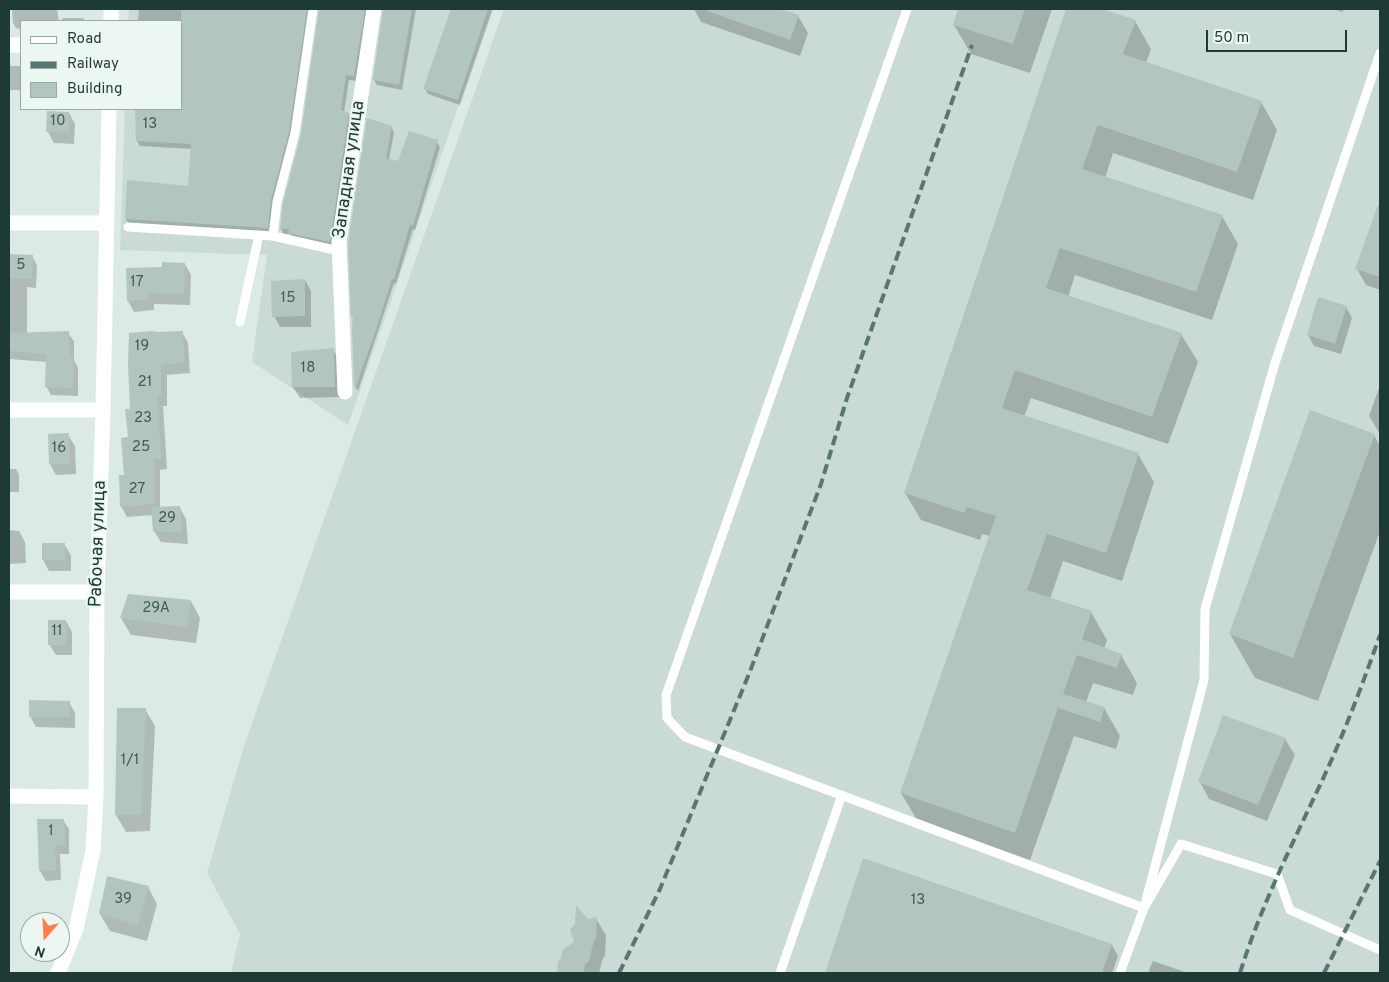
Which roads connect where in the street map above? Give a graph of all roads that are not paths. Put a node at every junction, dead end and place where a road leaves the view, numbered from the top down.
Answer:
1 (313, 9) edge
2 (374, 9) edge
3 (907, 9) edge
4 (1380, 53) edge
5 (109, 110) edge
6 (9, 223) edge
7 (107, 223) junction
8 (128, 227) dead end
9 (259, 235) junction
10 (273, 236) junction
11 (338, 251) junction
12 (240, 322) dead end
13 (345, 392) dead end
14 (9, 410) edge
15 (103, 410) junction
16 (9, 592) edge
17 (97, 592) junction
18 (842, 795) junction
19 (9, 796) edge
20 (96, 796) junction
21 (1144, 908) junction
22 (1380, 950) edge
23 (58, 973) edge
24 (780, 973) edge
25 (1120, 973) edge

1 - 10 lane
2 - 11 street, Западная улица
3 - 18 lane
4 - 21 lane
5 - 7 street, Рабочая улица
6 - 7 street
7 - 15 street, Рабочая улица
8 - 9 lane
9 - 10 lane
9 - 12 lane
10 - 11 lane
11 - 13 street, Западная улица
14 - 15 street
15 - 17 street, Рабочая улица
16 - 17 street
17 - 20 street, Рабочая улица
18 - 21 lane
18 - 24 lane
19 - 20 street
20 - 23 street, Рабочая улица
21 - 22 lane
21 - 25 lane

